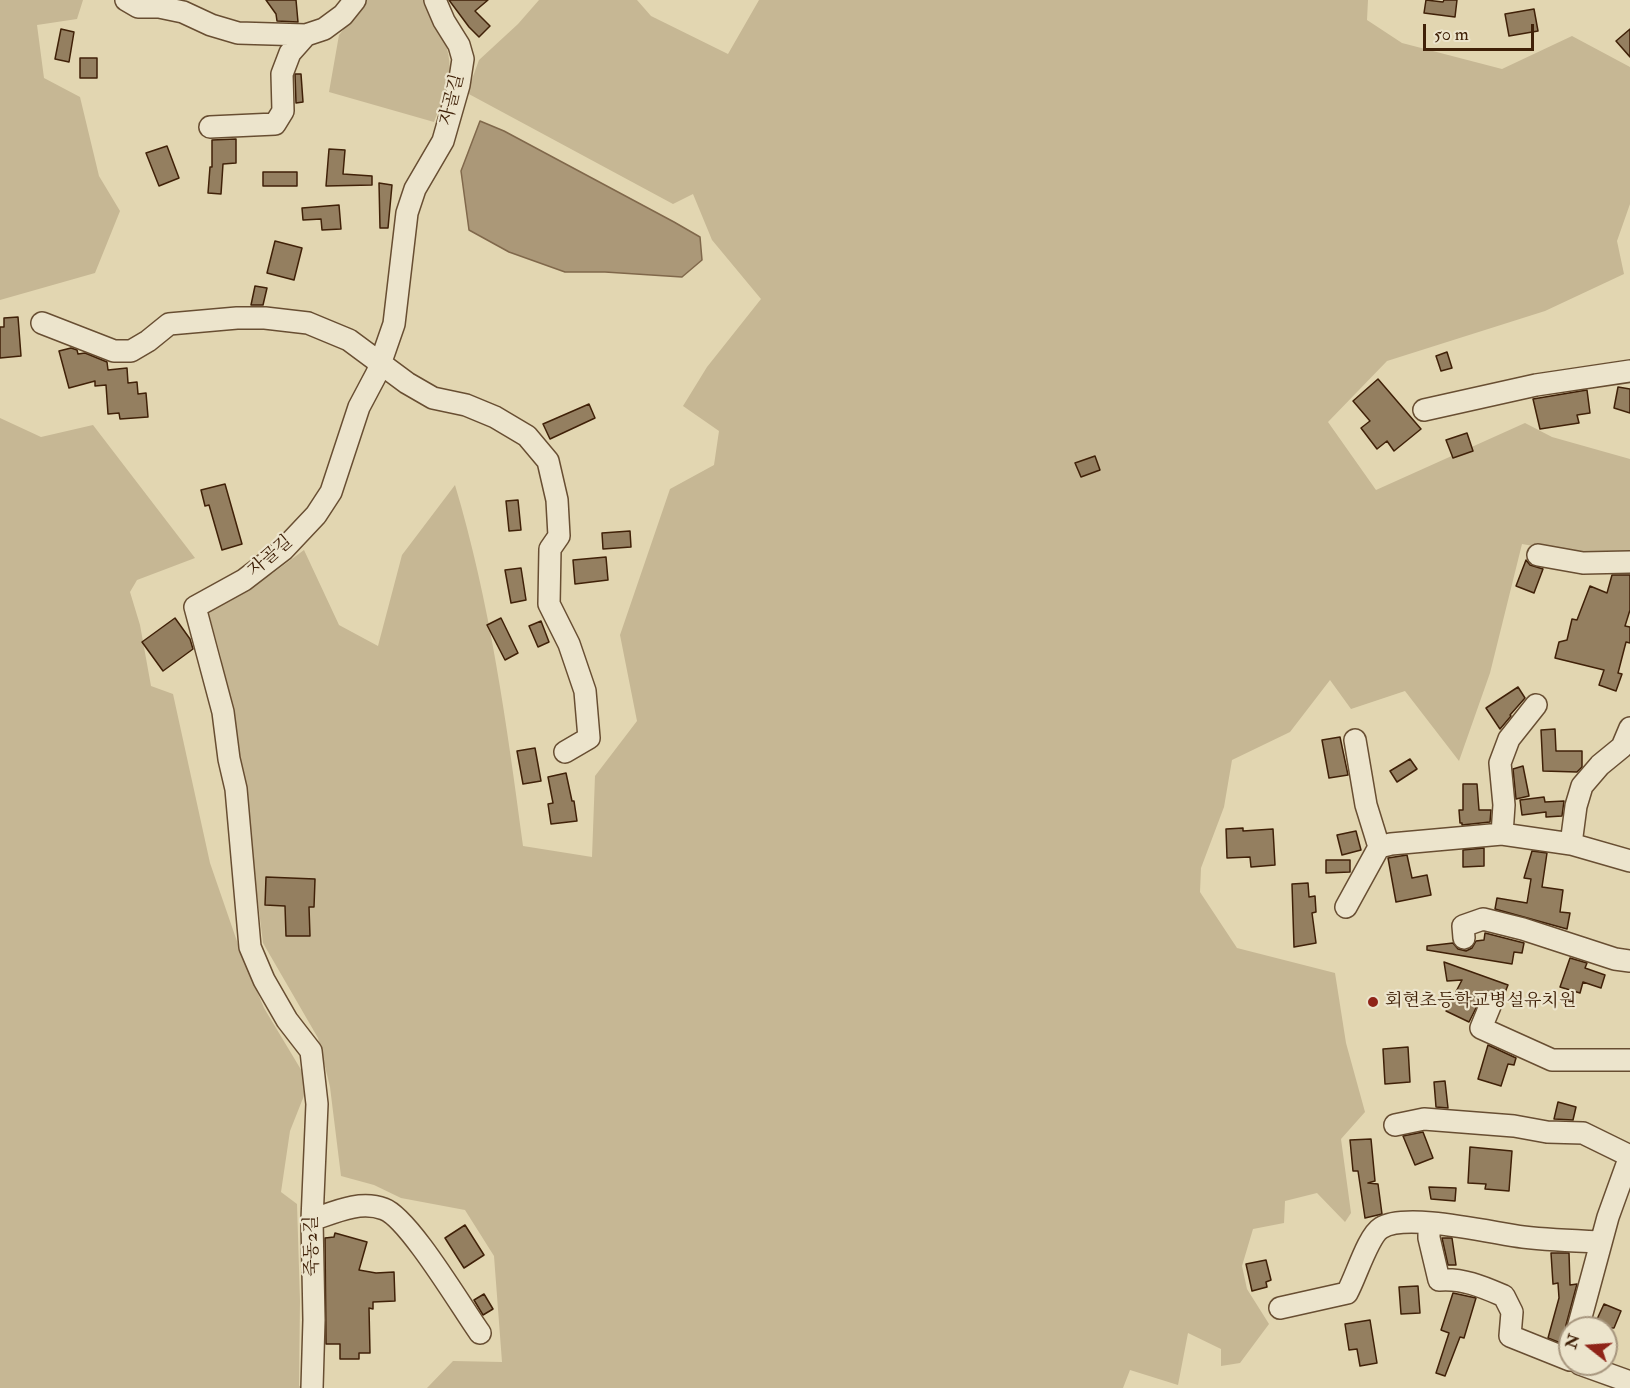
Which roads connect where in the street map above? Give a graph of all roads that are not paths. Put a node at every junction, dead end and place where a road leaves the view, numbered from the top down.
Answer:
1 (126, 0) edge
2 (356, 0) edge
3 (435, 0) edge
4 (306, 35) junction
5 (210, 127) dead end
6 (42, 323) dead end
7 (380, 363) junction
8 (1630, 371) edge
9 (1424, 410) dead end
10 (1538, 555) dead end
11 (1630, 562) edge
12 (1536, 705) dead end
13 (1630, 728) edge
14 (1354, 740) dead end
15 (565, 752) dead end
16 (1502, 834) junction
17 (1571, 844) junction
18 (1379, 847) junction
19 (1630, 861) edge
20 (1346, 907) dead end
21 (1464, 938) dead end
22 (1630, 961) edge
23 (1490, 1006) dead end
24 (1630, 1060) edge
25 (317, 1104) joint
26 (1395, 1125) dead end
27 (1630, 1156) edge
28 (312, 1220) junction
29 (1429, 1224) junction
30 (1601, 1242) junction
31 (1280, 1308) dead end
32 (1581, 1316) edge
33 (480, 1333) dead end
34 (1558, 1355) edge
35 (1613, 1376) edge
36 (1630, 1382) edge
37 (312, 1388) edge

1 - 4 street
2 - 4 street
3 - 7 street, 자골길
4 - 5 street
6 - 7 street
7 - 15 street
7 - 25 street, 자골길
8 - 9 street
10 - 11 street
12 - 16 street
13 - 17 street
14 - 18 street
16 - 17 street
16 - 18 street
17 - 19 street
18 - 20 street
21 - 22 street
23 - 24 street
25 - 28 street, 죽동2길
26 - 27 street
27 - 30 street
28 - 33 street
28 - 37 street, 죽동2길
29 - 30 street
29 - 31 street
29 - 34 street
30 - 32 street
35 - 36 street

